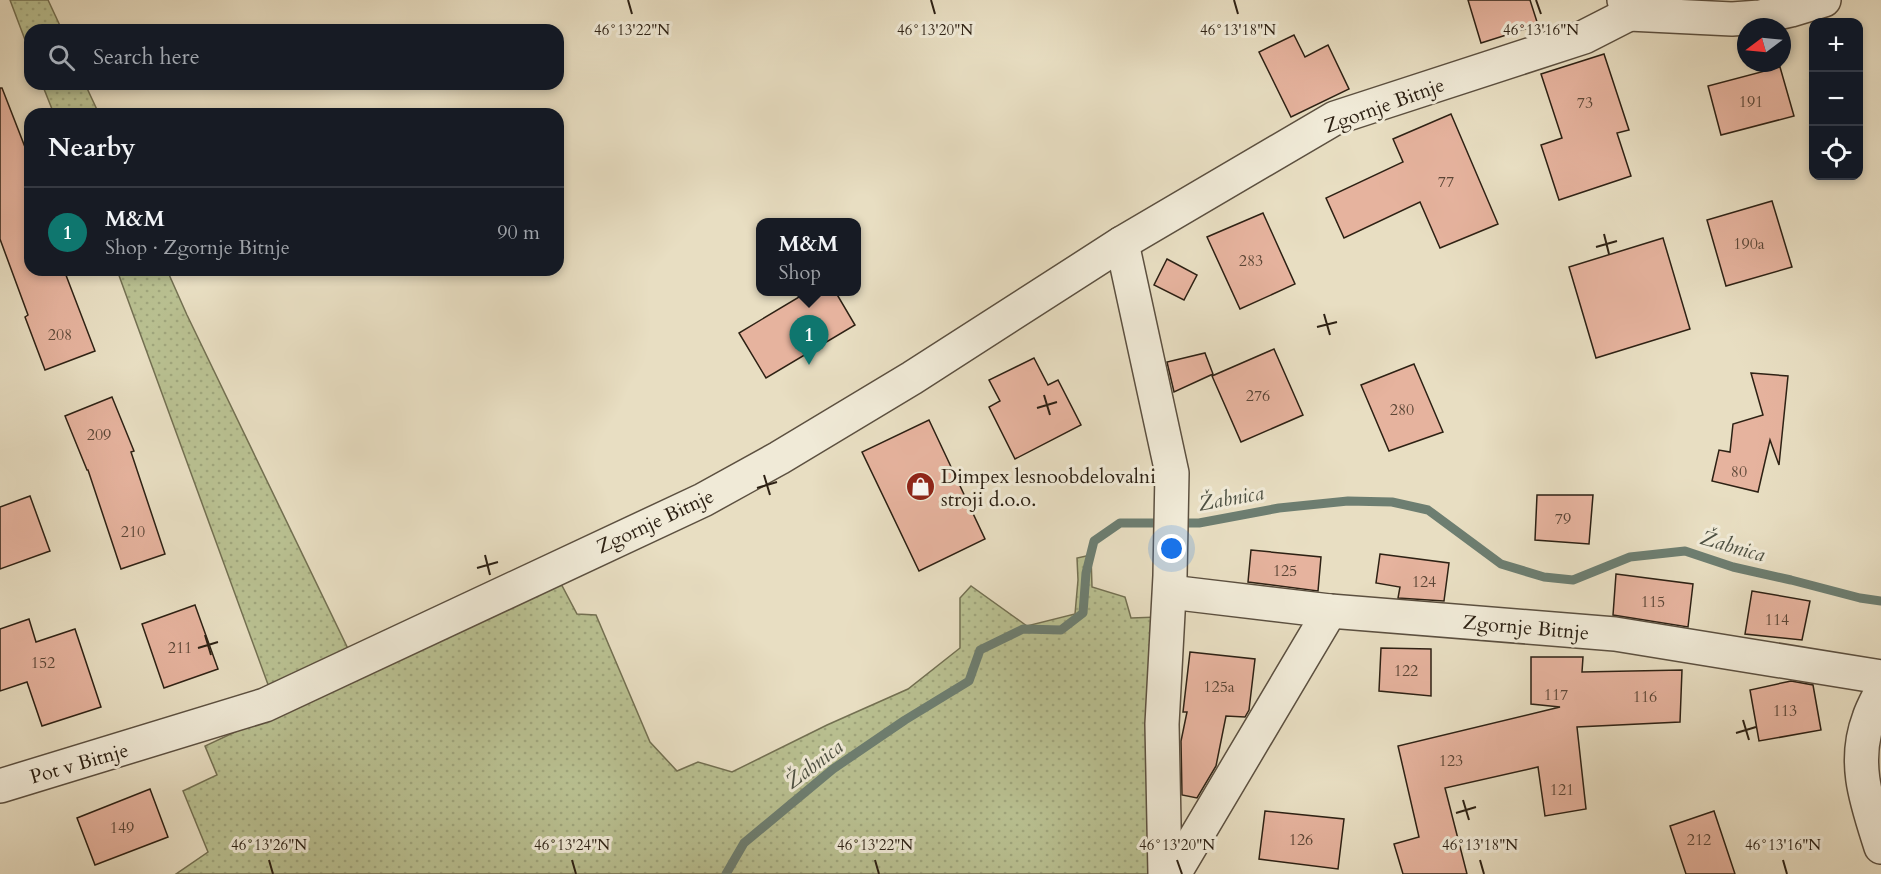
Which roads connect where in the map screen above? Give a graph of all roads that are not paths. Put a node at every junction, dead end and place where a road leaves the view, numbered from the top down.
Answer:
1 (1824, 0) edge
2 (1626, 7) edge
3 (1122, 243) junction
4 (1170, 592) junction
5 (1330, 611) junction
6 (1881, 677) edge
7 (1881, 692) edge
8 (158, 740) joint
9 (0, 786) edge
10 (1881, 847) edge
11 (1165, 874) edge
12 (1174, 874) edge

1 - 2 street, Zgornje Bitnje
2 - 3 street, Zgornje Bitnje
3 - 4 street
3 - 8 street, Zgornje Bitnje
4 - 5 street, Zgornje Bitnje
4 - 11 street
5 - 6 street, Zgornje Bitnje
5 - 12 street
7 - 10 street
8 - 9 street, Pot v Bitnje

